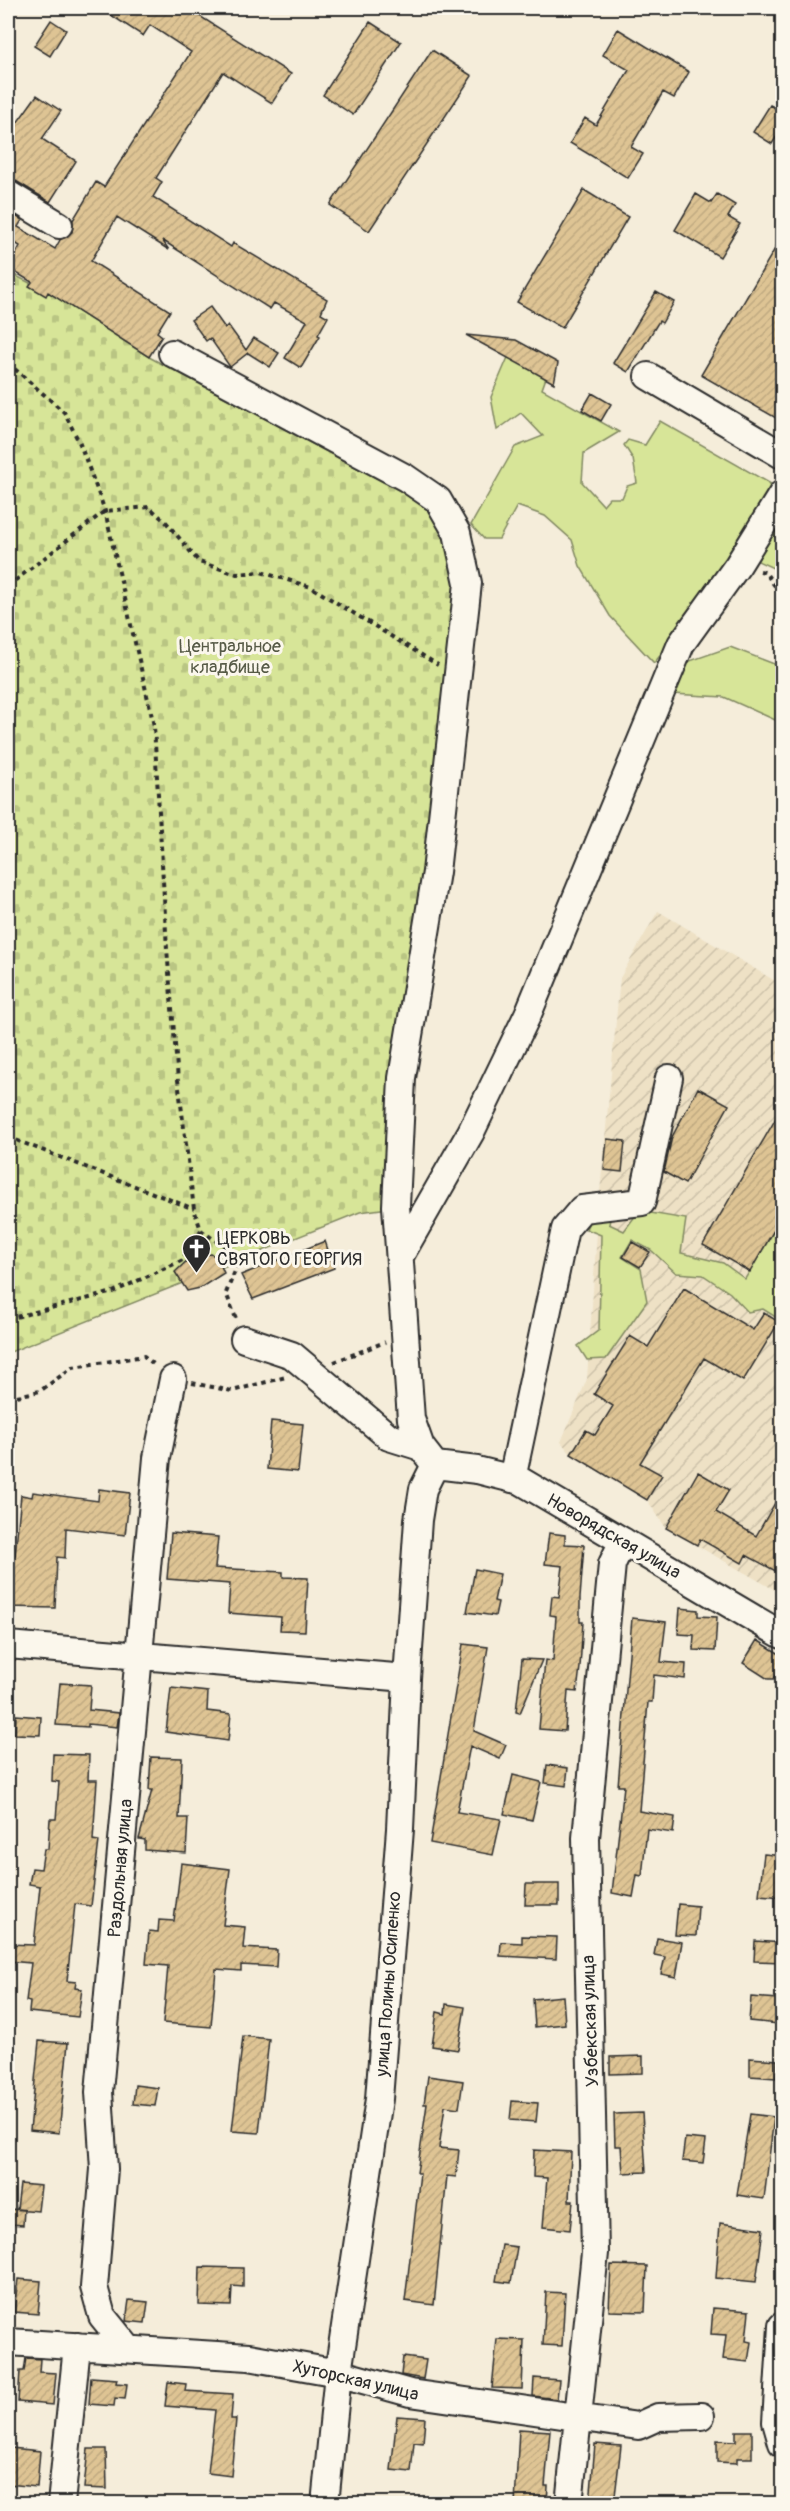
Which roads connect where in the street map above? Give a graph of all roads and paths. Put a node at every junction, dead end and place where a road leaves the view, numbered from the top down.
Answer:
1 (8, 194) edge
2 (59, 225) dead end
3 (172, 352) dead end
4 (8, 363) edge
5 (648, 376) dead end
6 (783, 455) edge
7 (783, 494) edge
8 (105, 511) junction
9 (738, 565) junction
10 (8, 586) edge
11 (783, 596) edge
12 (458, 669) junction
13 (669, 1078) dead end
14 (8, 1137) edge
15 (194, 1209) junction
16 (201, 1230) junction
17 (400, 1256) junction
18 (8, 1319) edge
19 (405, 1335) junction
20 (244, 1339) joint
21 (310, 1371) junction
22 (173, 1379) junction
23 (8, 1398) edge
24 (428, 1456) junction
25 (512, 1479) junction
26 (623, 1540) junction
27 (783, 1635) edge
28 (8, 1645) edge
29 (140, 1656) junction
30 (407, 1678) junction
31 (783, 2326) edge
32 (8, 2342) edge
33 (77, 2346) junction
34 (128, 2348) junction
35 (338, 2373) junction
36 (701, 2416) dead end
37 (578, 2418) junction
38 (783, 2443) edge
39 (61, 2504) edge
40 (325, 2504) edge
41 (569, 2504) edge

1 - 2 street
3 - 12 street
4 - 8 path
5 - 6 street
7 - 9 street
8 - 10 path
8 - 12 path
8 - 15 path
9 - 11 path
9 - 17 street
12 - 17 street
13 - 25 street
14 - 15 path
15 - 16 path
16 - 18 path
16 - 20 path
17 - 19 street
19 - 21 path
19 - 24 street
20 - 21 street, Новорядская улица
21 - 22 path
21 - 24 street, Новорядская улица
22 - 23 path
22 - 29 street, Раздольная улица
24 - 25 street, Новорядская улица
24 - 30 street, улица Полины Осипенко
25 - 26 street, Новорядская улица
26 - 27 street, Новорядская улица
26 - 37 street, Узбекская улица
28 - 29 street
29 - 30 street
29 - 34 street, Раздольная улица
30 - 35 street, улица Полины Осипенко
31 - 38 street
32 - 33 street, Хуторская улица
33 - 34 street, Хуторская улица
33 - 39 street
34 - 35 street, Хуторская улица
35 - 37 street, Хуторская улица
35 - 40 street, улица Полины Осипенко
36 - 37 street, Хуторская улица
37 - 41 street, Узбекская улица

